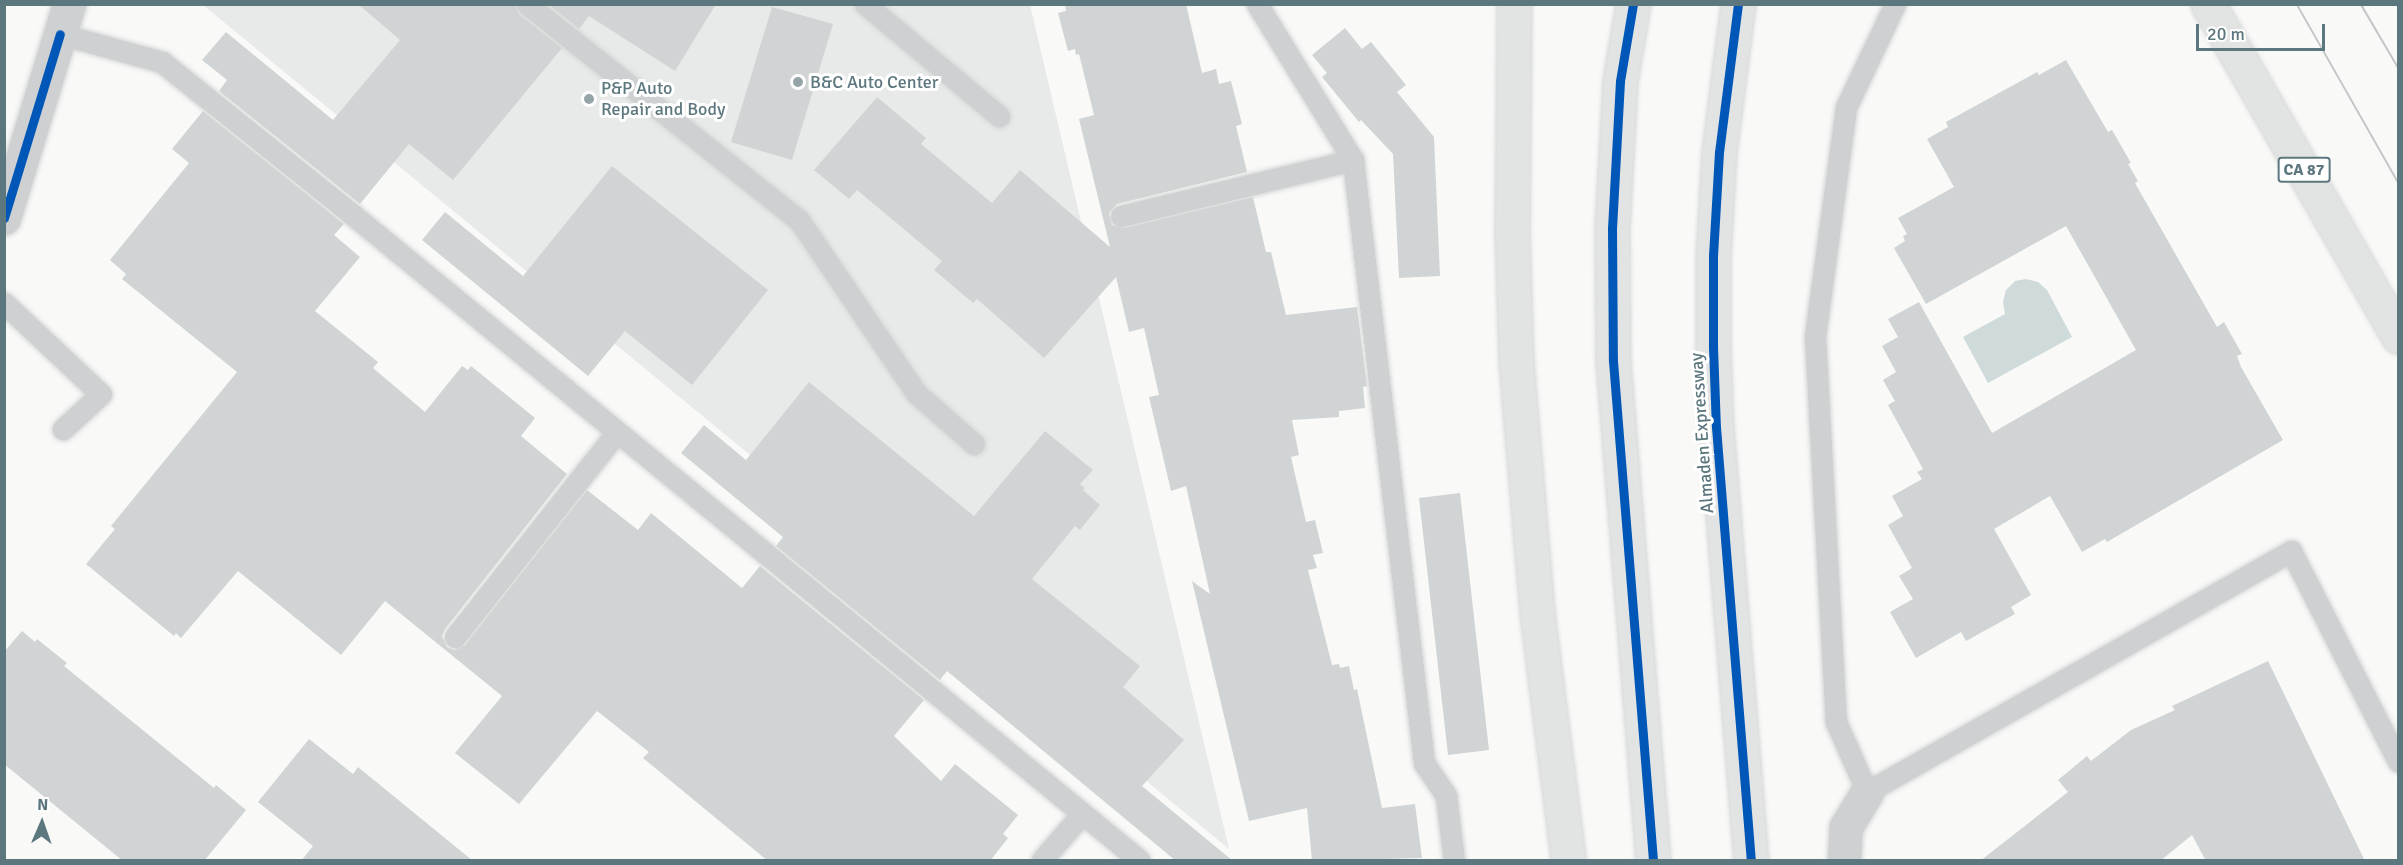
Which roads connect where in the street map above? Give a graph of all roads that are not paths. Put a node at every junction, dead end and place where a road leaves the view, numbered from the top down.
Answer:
1 (527, 4) edge
2 (865, 4) edge
3 (1257, 4) edge
4 (1514, 4) edge
5 (1633, 4) edge
6 (1738, 4) edge
7 (1895, 4) edge
8 (2208, 4) edge
9 (65, 19) edge
10 (999, 116) dead end
11 (1353, 160) junction
12 (1121, 216) dead end
13 (4, 218) edge
14 (4, 303) edge
15 (2398, 336) edge
16 (63, 429) dead end
17 (617, 432) junction
18 (974, 444) dead end
19 (455, 637) dead end
20 (2398, 761) edge
21 (1867, 792) junction
22 (1082, 814) junction
23 (1042, 861) edge
24 (1139, 861) edge
25 (1454, 861) edge
26 (1568, 861) edge
27 (1653, 861) edge
28 (1750, 861) edge
29 (1844, 861) edge

1 - 18 lane
2 - 10 lane
3 - 11 lane
4 - 26 main road
5 - 27 main road
6 - 28 main road, Almaden Expressway
7 - 21 lane
8 - 15 main road, CA 87
9 - 13 street
9 - 17 lane
11 - 12 lane
11 - 25 lane
14 - 16 lane
17 - 19 lane
17 - 22 lane
20 - 21 lane
21 - 29 street
22 - 23 lane
22 - 24 lane

